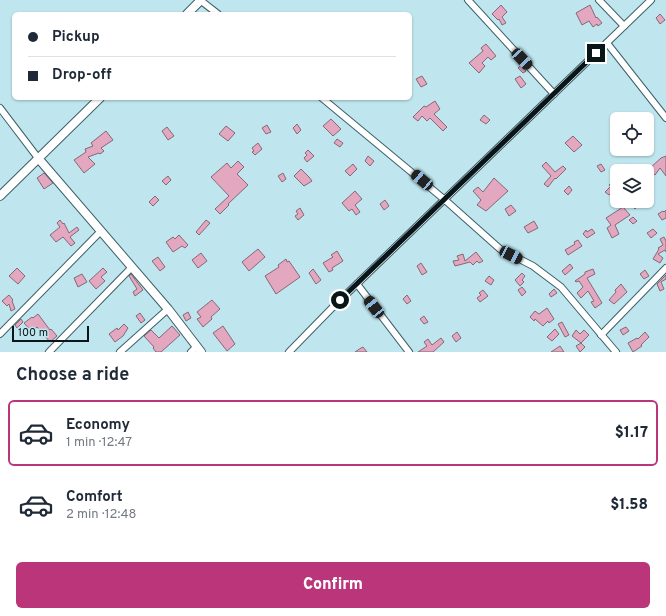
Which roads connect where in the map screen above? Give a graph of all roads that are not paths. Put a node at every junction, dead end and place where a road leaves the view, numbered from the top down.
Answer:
1 (201, 0) edge
2 (468, 0) edge
3 (599, 0) edge
4 (651, 0) edge
5 (188, 12) edge
6 (216, 12) edge
7 (624, 26) junction
8 (607, 43) junction
9 (554, 94) junction
10 (98, 100) edge
11 (324, 100) edge
12 (0, 108) edge
13 (666, 118) edge
14 (38, 158) junction
15 (0, 196) edge
16 (445, 200) junction
17 (101, 232) junction
18 (132, 267) junction
19 (666, 268) edge
20 (357, 284) junction
21 (168, 309) junction
22 (0, 334) edge
23 (601, 335) junction
24 (196, 350) edge
25 (49, 352) edge
26 (120, 352) edge
27 (289, 352) edge
28 (410, 352) edge
29 (616, 352) edge

1 - 5 street
1 - 6 street
2 - 9 street
3 - 7 street
4 - 7 street
7 - 8 street
8 - 9 street
8 - 13 street
9 - 16 street
10 - 14 street
11 - 16 street
12 - 14 street
14 - 15 street
14 - 17 street
16 - 20 street
16 - 23 street
17 - 18 street
17 - 22 street
18 - 21 street
18 - 25 street
19 - 23 street
20 - 27 street
20 - 28 street
21 - 24 street
21 - 26 street
23 - 29 street

